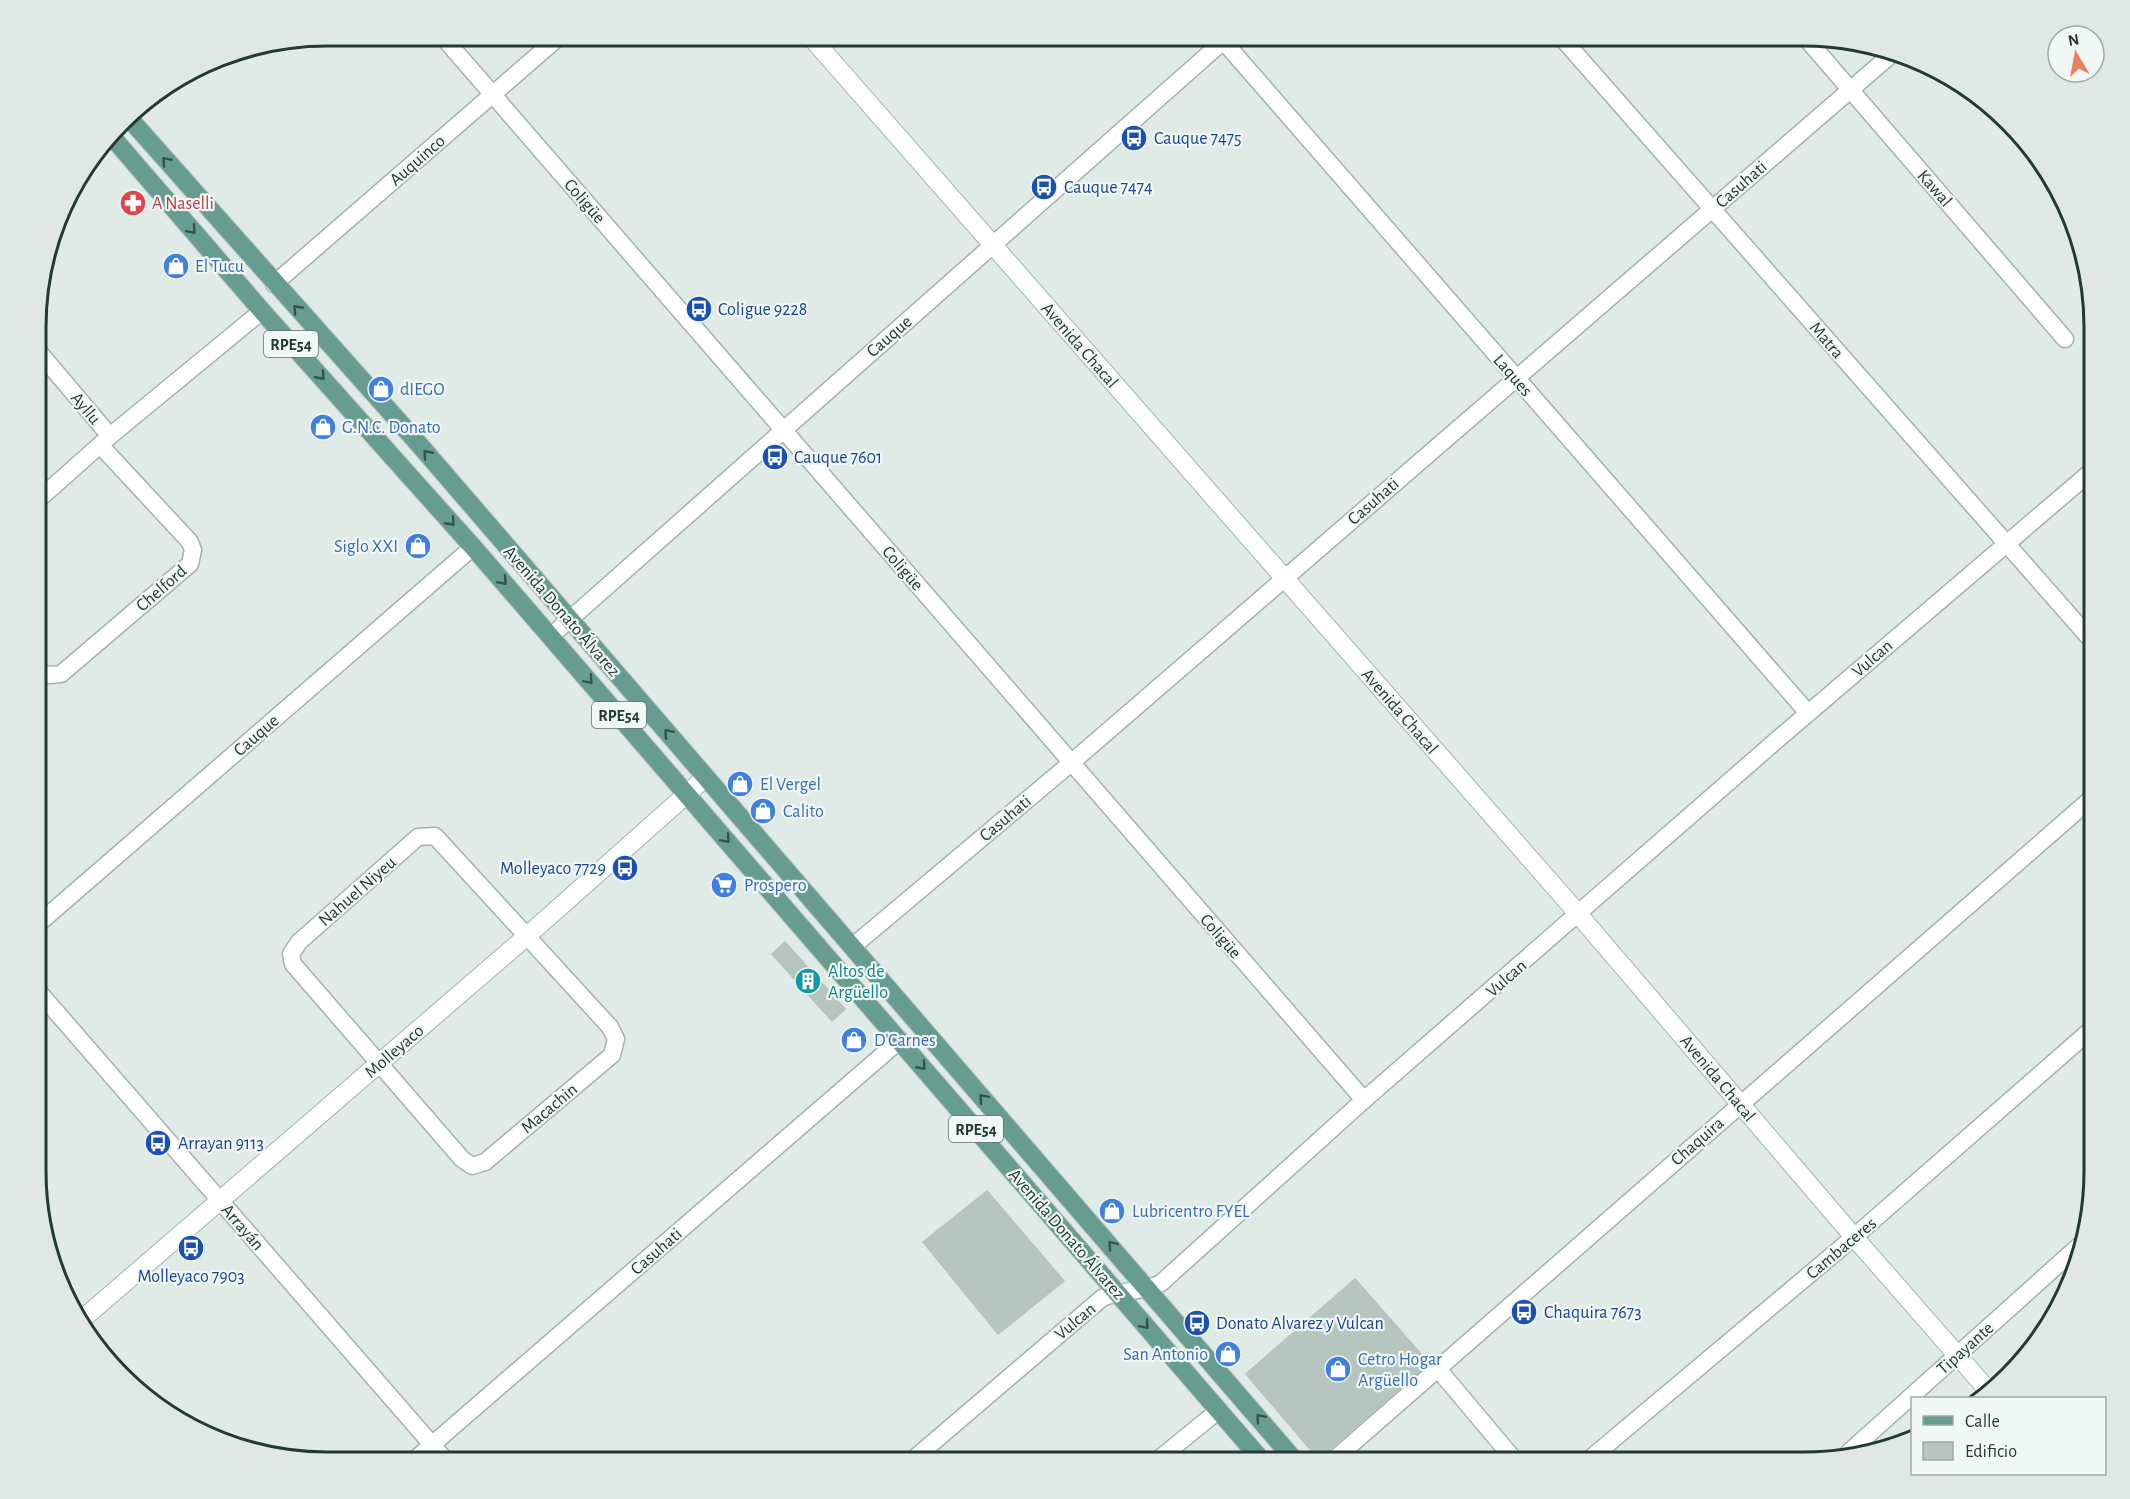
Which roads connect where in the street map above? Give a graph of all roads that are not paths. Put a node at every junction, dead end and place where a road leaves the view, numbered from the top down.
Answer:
1 (450, 46) edge
2 (548, 46) edge
3 (819, 46) edge
4 (1215, 46) edge
5 (1231, 46) edge
6 (1570, 46) edge
7 (1813, 47) edge
8 (1886, 59) edge
9 (1851, 90) junction
10 (492, 95) junction
11 (134, 124) edge
12 (116, 142) edge
13 (1711, 210) junction
14 (993, 245) junction
15 (274, 284) junction
16 (262, 311) junction
17 (2065, 339) dead end
18 (46, 362) edge
19 (1516, 378) junction
20 (783, 430) junction
21 (105, 441) junction
22 (2084, 478) edge
23 (46, 493) edge
24 (2006, 543) junction
25 (473, 547) junction
26 (1283, 579) junction
27 (569, 619) junction
28 (2084, 632) edge
29 (550, 636) junction
30 (46, 674) edge
31 (1808, 713) junction
32 (1071, 763) junction
33 (706, 777) junction
34 (688, 795) junction
35 (2084, 805) edge
36 (1579, 915) junction
37 (46, 917) edge
38 (527, 936) junction
39 (852, 946) junction
40 (46, 1000) edge
41 (2084, 1036) edge
42 (900, 1040) junction
43 (378, 1065) junction
44 (1364, 1100) junction
45 (1739, 1103) junction
46 (220, 1200) junction
47 (1854, 1238) junction
48 (2072, 1252) edge
49 (1150, 1289) junction
50 (1116, 1292) junction
51 (86, 1316) edge
52 (1958, 1354) junction
53 (1438, 1369) junction
54 (1984, 1386) edge
55 (1911, 1397) edge
56 (1911, 1397) edge
57 (1219, 1410) junction
58 (432, 1445) junction
59 (1857, 1447) edge
60 (424, 1452) edge
61 (438, 1452) edge
62 (922, 1452) edge
63 (1167, 1452) edge
64 (1255, 1452) edge
65 (1289, 1452) edge
66 (1343, 1452) edge
67 (1508, 1452) edge
68 (1598, 1452) edge

1 - 10 street, Coligüe
2 - 10 street, Auquinco
3 - 14 main road, Avenida Chacal
4 - 14 street, Cauque
5 - 19 street, Laques
6 - 13 street, Matra
7 - 9 street, Kawal
8 - 9 street, Casuhati
9 - 13 street, Casuhati
9 - 17 street, Kawal
10 - 15 street, Auquinco
10 - 20 street, Coligüe
15 -> 11 main road, Avenida Donato Álvarez / RPE54
12 -> 16 main road, Avenida Donato Álvarez / RPE54
13 - 19 street, Casuhati
13 - 24 street, Matra
14 - 20 street, Cauque
14 - 26 main road, Avenida Chacal
27 -> 15 main road, Avenida Donato Álvarez / RPE54
16 - 21 street
16 -> 25 main road, Avenida Donato Álvarez / RPE54
18 - 21 street, Ayllu
19 - 26 street, Casuhati
19 - 31 street, Laques
20 - 27 street, Cauque
20 - 32 street, Coligüe
21 - 23 street
21 - 30 street, Chelford
22 - 24 street, Vulcan
24 - 28 street, Matra
24 - 31 street, Vulcan
25 -> 29 main road, Avenida Donato Álvarez / RPE54
25 - 37 street, Cauque
26 - 32 street, Casuhati
26 - 36 main road, Avenida Chacal
27 - 29 street, Cauque
33 -> 27 main road, Avenida Donato Álvarez / RPE54
29 -> 34 main road, Avenida Donato Álvarez / RPE54
31 - 36 street, Vulcan
32 - 39 street, Casuhati
32 - 44 street, Coligüe
33 - 34 main road, Molleyaco
33 - 39 main road, Avenida Donato Álvarez / RPE54
34 - 38 main road, Molleyaco
34 -> 42 main road, Avenida Donato Álvarez / RPE54
35 - 45 street, Chaquira
36 - 44 street, Vulcan
36 - 45 main road, Avenida Chacal
38 - 43 main road, Molleyaco
38 - 43 street, Nahuel Niyeu
38 - 43 street, Macachin
49 -> 39 main road, Avenida Donato Álvarez / RPE54
40 - 46 street, Arrayán
41 - 47 street, Cambaceres
42 -> 50 main road, Avenida Donato Álvarez / RPE54
42 - 58 street, Casuhati
43 - 46 main road, Molleyaco
44 - 49 street, Vulcan
45 - 47 main road, Avenida Chacal
45 - 53 street, Chaquira
46 - 51 main road, Molleyaco
46 - 58 street, Arrayán
47 - 52 main road, Avenida Chacal
47 - 68 street, Cambaceres
48 - 52 street, Tipayante
49 - 50 street, Vulcan
65 -> 49 main road, Avenida Donato Álvarez / RPE54
50 -> 57 main road, Avenida Donato Álvarez / RPE54
50 - 62 street, Vulcan
52 - 54 main road, Avenida Chacal
52 - 55 street, Tipayante
53 - 66 street, Chaquira
53 - 67 street
56 - 59 street, Tipayante
57 - 63 street
57 - 64 main road, Avenida Donato Álvarez / RPE54
58 - 60 street, Casuhati
58 - 61 street, Arrayán

